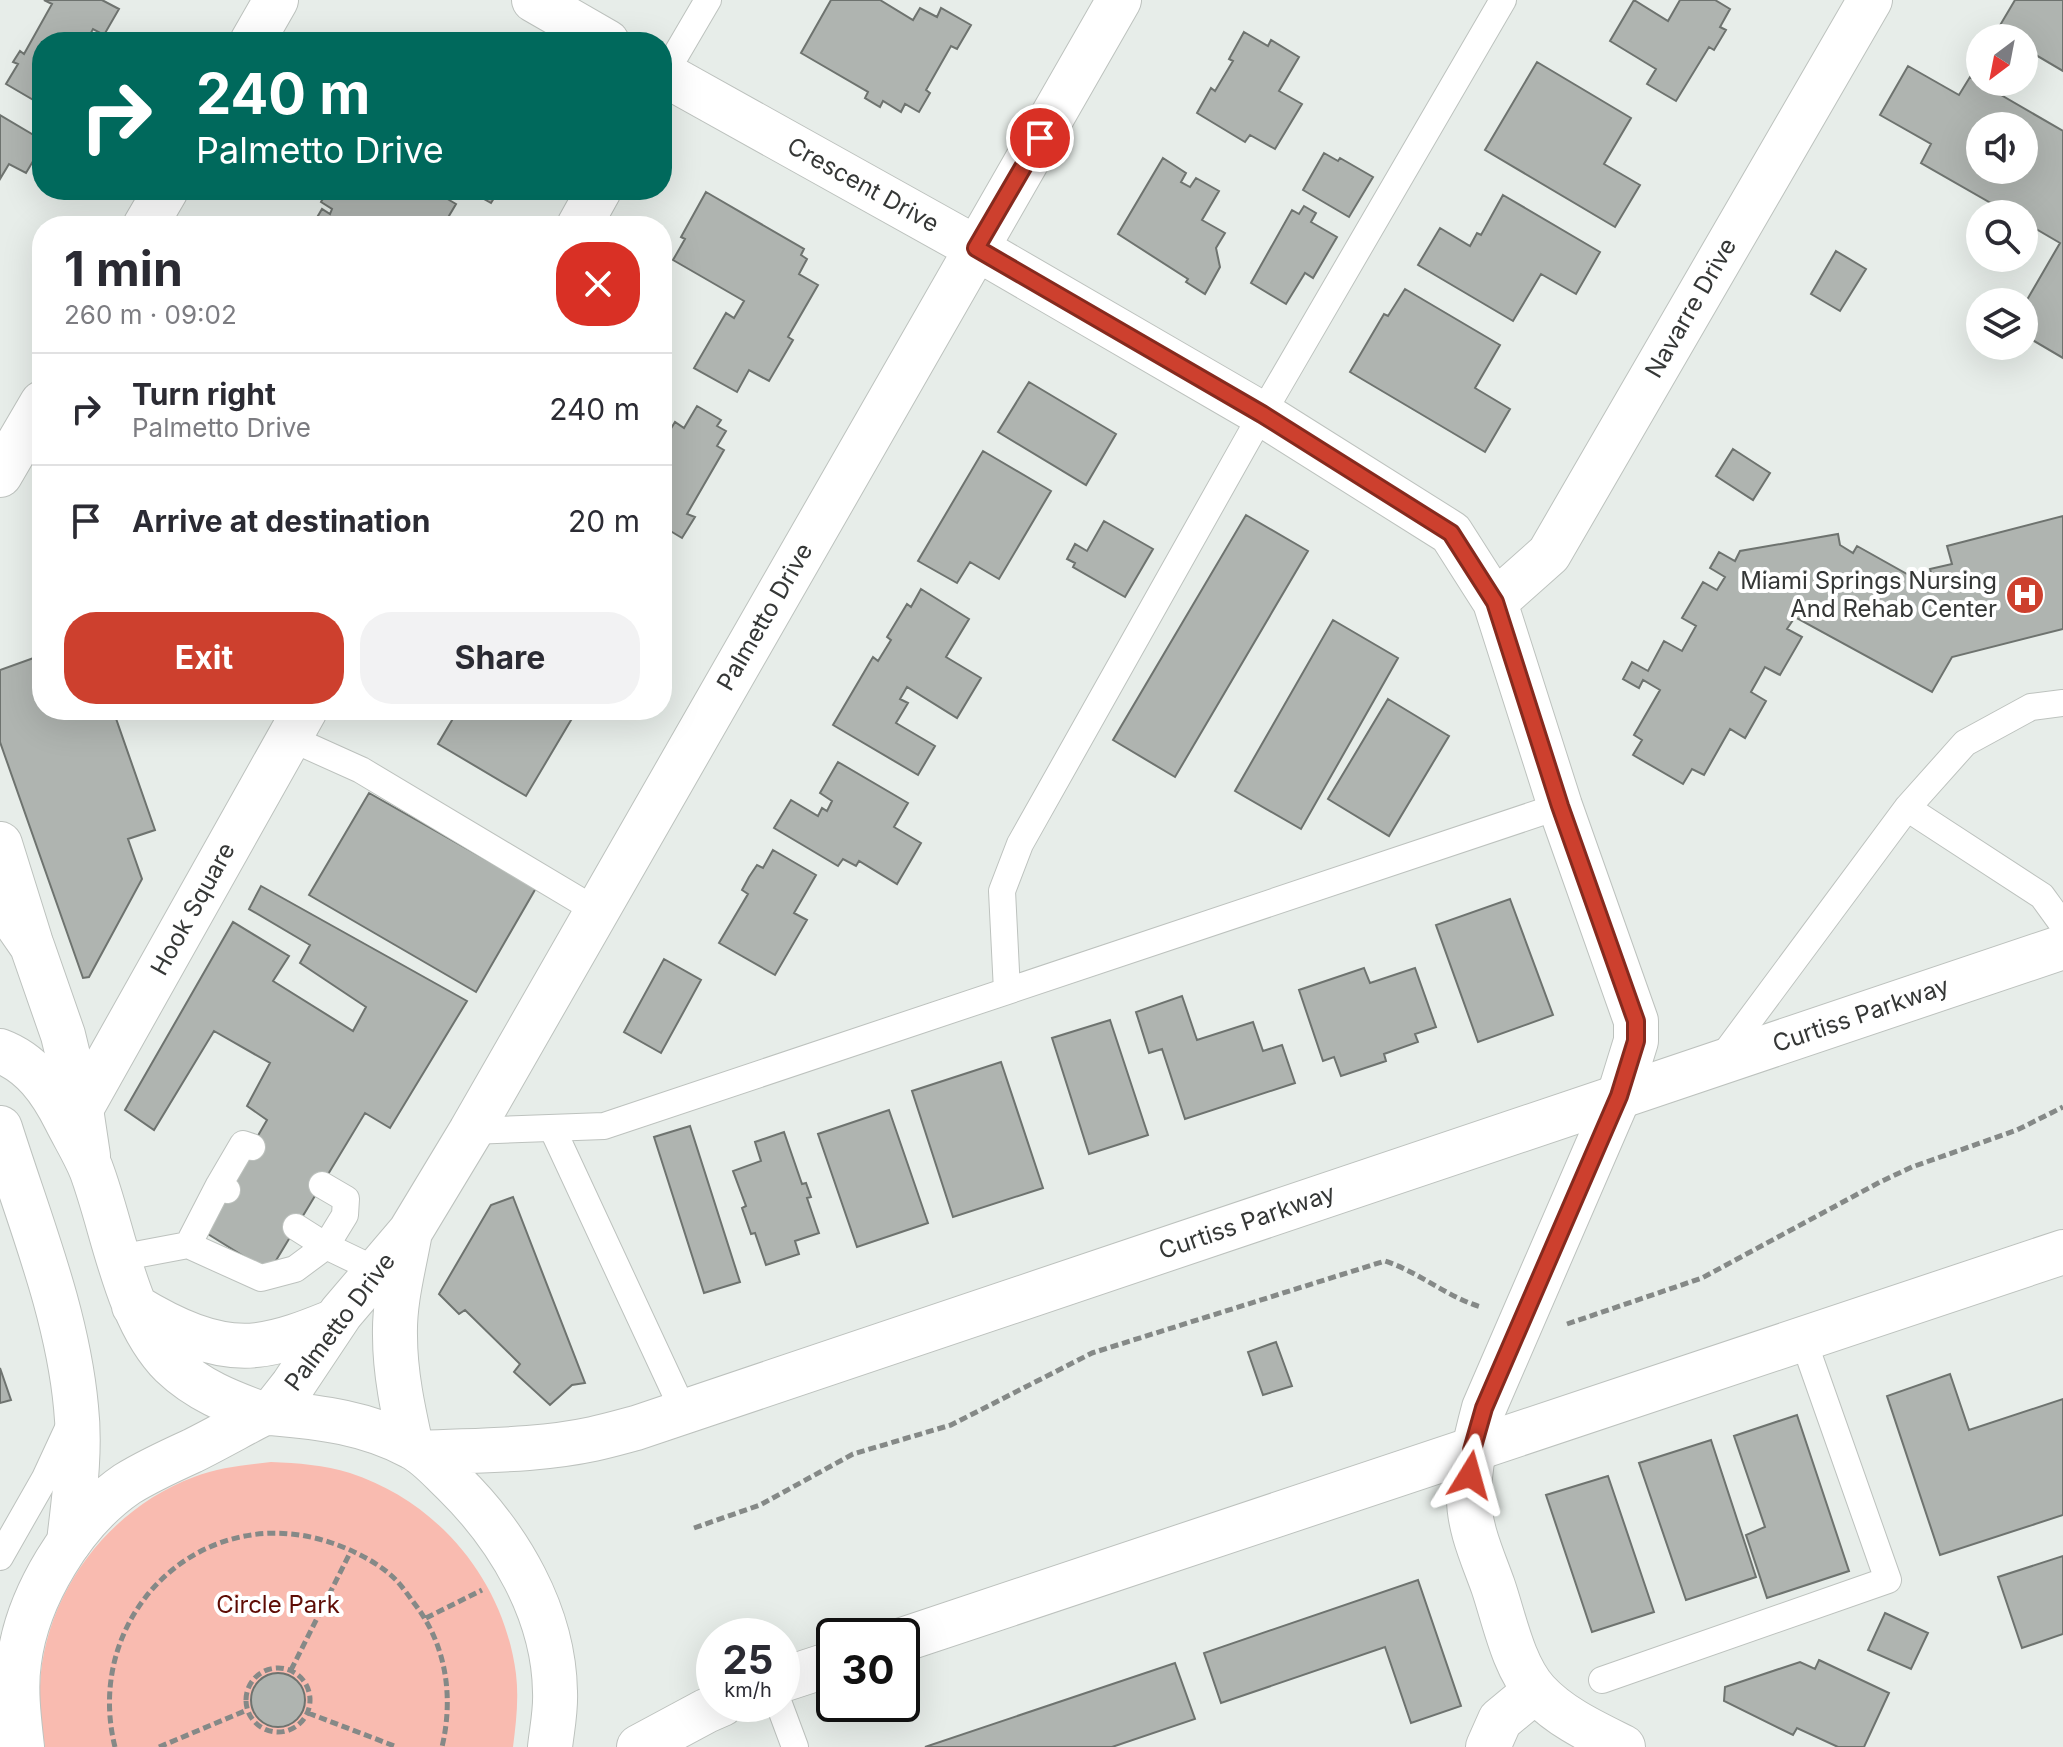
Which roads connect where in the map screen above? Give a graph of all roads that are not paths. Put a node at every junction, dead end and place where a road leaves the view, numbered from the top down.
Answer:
1 (276, 0) edge
2 (534, 0) edge
3 (708, 0) edge
4 (1119, 0) edge
5 (1503, 0) edge
6 (1870, 0) edge
7 (258, 32) edge
8 (590, 32) edge
9 (672, 61) edge
10 (672, 81) edge
11 (976, 248) junction
12 (1262, 414) junction
13 (32, 420) edge
14 (0, 475) edge
15 (1495, 602) junction
16 (2063, 703) edge
17 (298, 724) edge
18 (1560, 806) junction
19 (1907, 808) junction
20 (0, 844) edge
21 (0, 900) edge
22 (597, 911) junction
23 (2063, 925) edge
24 (32, 946) junction
25 (2063, 947) edge
26 (1007, 991) junction
27 (0, 1051) edge
28 (1717, 1064) junction
29 (1619, 1096) junction
30 (81, 1109) junction
31 (552, 1128) junction
32 (471, 1131) junction
33 (3, 1146) edge
34 (252, 1147) dead end
35 (90, 1166) junction
36 (322, 1185) dead end
37 (296, 1227) dead end
38 (410, 1232) junction
39 (188, 1245) junction
40 (326, 1246) junction
41 (2063, 1252) edge
42 (119, 1258) junction
43 (376, 1270) junction
44 (134, 1306) junction
45 (335, 1321) junction
46 (1803, 1339) junction
47 (77, 1409) junction
48 (684, 1412) junction
49 (267, 1414) junction
50 (417, 1449) junction
51 (1472, 1450) junction
52 (69, 1542) junction
53 (0, 1557) edge
54 (920, 1634) edge
55 (9, 1674) edge
56 (1602, 1680) dead end
57 (1535, 1691) junction
58 (696, 1716) edge
59 (786, 1722) edge
60 (22, 1747) edge
61 (550, 1747) edge
62 (639, 1747) edge
63 (795, 1747) edge
64 (1488, 1747) edge
65 (1623, 1747) edge

1 - 7 street
2 - 8 street
3 - 9 lane
4 - 11 street, Palmetto Drive
5 - 12 lane
6 - 15 street, Navarre Drive
10 - 11 street, Crescent Drive
11 - 12 street, Crescent Drive
11 - 22 street, Palmetto Drive
12 - 15 street, Crescent Drive
12 - 26 lane
13 - 14 street
15 - 18 street, Crescent Drive
16 - 19 lane
17 - 22 lane
17 - 30 street, Hook Square
18 - 26 lane
18 - 29 street, Crescent Drive
19 - 23 lane
19 - 28 lane
20 - 24 street
21 - 24 street
22 - 32 street, Palmetto Drive
24 - 30 street
25 - 28 street, Curtiss Parkway
26 - 31 lane
27 - 35 street
28 - 29 street, Curtiss Parkway
29 - 48 street, Curtiss Parkway
29 - 51 street, Crescent Drive
30 - 35 street
31 - 32 lane
31 - 48 lane
32 - 38 street, Palmetto Drive
33 - 47 street
34 - 39 lane
35 - 42 street
36 - 40 lane
37 - 40 lane
38 - 43 street, Palmetto Drive
38 - 50 street, Palmetto Drive
39 - 40 lane
39 - 42 lane
40 - 43 lane
41 - 46 street
42 - 44 street
43 - 45 street, Palmetto Drive
44 - 45 street
44 - 49 street
45 - 49 street, Palmetto Drive
46 - 51 street
46 - 56 lane
47 - 52 street
47 - 53 lane
48 - 50 street, Curtiss Parkway
49 - 50 street
49 - 52 street
50 - 61 street
51 - 54 street
51 - 57 street, Crescent Drive
52 - 55 street
55 - 60 street
57 - 64 street
57 - 65 street
58 - 62 street
59 - 63 lane

